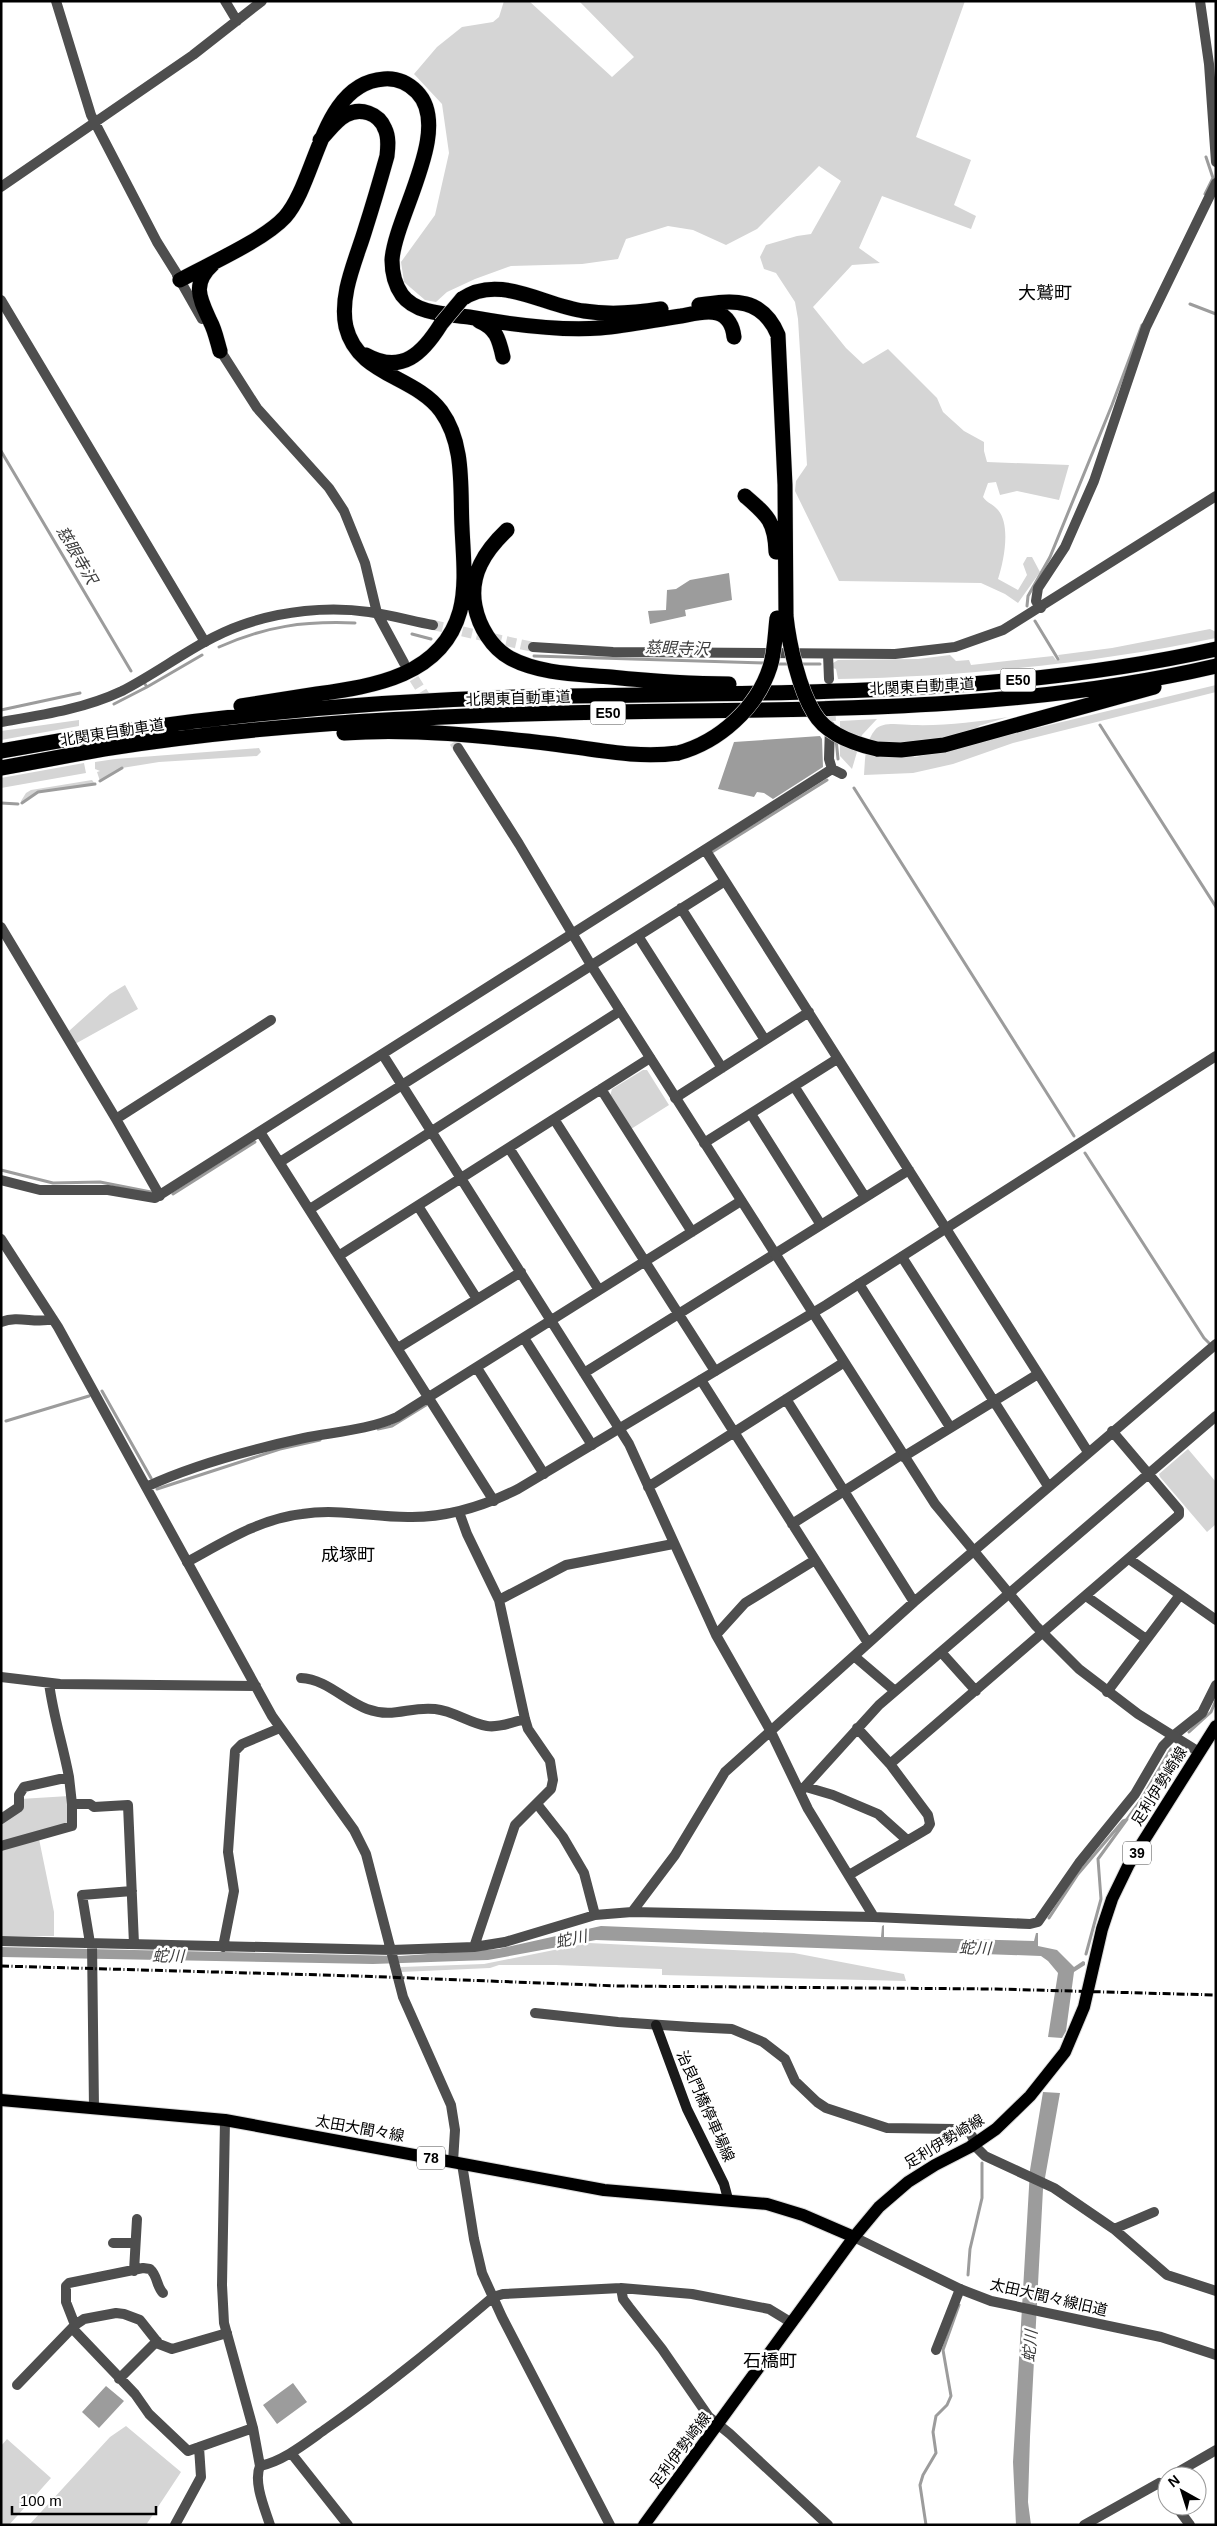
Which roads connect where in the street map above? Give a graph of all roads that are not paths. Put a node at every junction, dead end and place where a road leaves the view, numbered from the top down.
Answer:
1 (56, 1) edge
2 (225, 1) edge
3 (262, 1) edge
4 (1200, 1) edge
5 (237, 21) junction
6 (95, 125) junction
7 (320, 140) junction
8 (1216, 162) edge
9 (1216, 183) edge
10 (1, 187) edge
11 (219, 258) junction
12 (178, 277) junction
13 (1, 300) edge
14 (473, 318) junction
15 (734, 337) dead end
16 (350, 338) junction
17 (220, 351) junction
18 (503, 357) dead end
19 (744, 496) dead end
20 (1216, 496) edge
21 (507, 530) dead end
22 (1041, 608) junction
23 (377, 614) junction
24 (781, 617) junction
25 (433, 625) tunnel mouth
26 (205, 642) junction
27 (533, 648) tunnel mouth
28 (1216, 649) edge
29 (828, 654) junction
30 (404, 663) tunnel mouth
31 (1216, 668) edge
32 (829, 680) tunnel mouth
33 (817, 692) junction
34 (831, 721) tunnel mouth
35 (1, 722) edge
36 (145, 727) junction
37 (267, 730) junction
38 (458, 748) tunnel mouth
39 (1, 751) edge
40 (1, 768) edge
41 (832, 768) junction
42 (842, 774) dead end
43 (706, 851) junction
44 (724, 881) junction
45 (681, 908) junction
46 (1, 927) edge
47 (572, 935) junction
48 (638, 936) junction
49 (591, 965) junction
50 (620, 1011) junction
51 (809, 1012) junction
52 (270, 1020) dead end
53 (765, 1040) junction
54 (383, 1055) junction
55 (1216, 1056) edge
56 (650, 1058) junction
57 (837, 1059) junction
58 (722, 1068) junction
59 (402, 1084) junction
60 (794, 1086) junction
61 (601, 1089) junction
62 (675, 1098) junction
63 (751, 1114) junction
64 (116, 1119) junction
65 (554, 1119) junction
66 (432, 1131) junction
67 (260, 1132) junction
68 (704, 1143) junction
69 (509, 1148) junction
70 (280, 1162) junction
71 (909, 1170) junction
72 (461, 1178) junction
73 (1, 1180) edge
74 (160, 1196) junction
75 (865, 1197) junction
76 (740, 1201) junction
77 (418, 1206) junction
78 (310, 1209) junction
79 (821, 1225) junction
80 (946, 1229) junction
81 (692, 1232) junction
82 (1, 1239) edge
83 (774, 1254) junction
84 (340, 1256) junction
85 (902, 1257) junction
86 (645, 1261) junction
87 (521, 1272) junction
88 (859, 1284) junction
89 (599, 1290) junction
90 (477, 1300) junction
91 (811, 1313) junction
92 (679, 1314) junction
93 (53, 1320) junction
94 (551, 1320) junction
95 (1, 1322) edge
96 (524, 1338) junction
97 (1216, 1344) edge
98 (398, 1348) junction
99 (1211, 1354) edge
100 (843, 1363) junction
101 (477, 1368) junction
102 (715, 1371) junction
103 (584, 1373) junction
104 (1038, 1374) junction
105 (701, 1380) junction
106 (430, 1398) junction
107 (786, 1400) junction
108 (994, 1400) junction
109 (1216, 1416) edge
110 (950, 1427) junction
111 (620, 1429) junction
112 (1112, 1431) junction
113 (734, 1432) junction
114 (592, 1445) junction
115 (1088, 1452) junction
116 (902, 1456) junction
117 (544, 1474) junction
118 (1149, 1474) junction
119 (1048, 1486) junction
120 (146, 1487) junction
121 (648, 1487) junction
122 (844, 1491) junction
123 (494, 1501) junction
124 (459, 1512) junction
125 (792, 1524) junction
126 (674, 1544) junction
127 (973, 1551) junction
128 (1129, 1559) junction
129 (815, 1560) junction
130 (187, 1562) junction
131 (1008, 1593) junction
132 (1180, 1595) junction
133 (1086, 1596) junction
134 (499, 1600) junction
135 (914, 1602) junction
136 (1216, 1620) edge
137 (1042, 1633) junction
138 (716, 1635) junction
139 (1146, 1639) junction
140 (868, 1643) junction
141 (941, 1652) junction
142 (854, 1656) junction
143 (1, 1677) edge
144 (302, 1678) dead end
145 (49, 1683) junction
146 (1216, 1685) edge
147 (256, 1686) junction
148 (976, 1690) junction
149 (895, 1691) junction
150 (1107, 1692) junction
151 (524, 1719) junction
152 (1216, 1726) edge
153 (280, 1728) junction
154 (858, 1728) junction
155 (770, 1730) junction
156 (1173, 1736) junction
157 (1199, 1752) junction
158 (890, 1764) junction
159 (70, 1777) junction
160 (803, 1790) junction
161 (72, 1804) junction
162 (537, 1804) junction
163 (1, 1818) edge
164 (907, 1840) junction
165 (1, 1846) edge
166 (849, 1875) junction
167 (132, 1891) junction
168 (632, 1912) junction
169 (596, 1914) junction
170 (874, 1917) junction
171 (1, 1941) edge
172 (91, 1944) junction
173 (134, 1944) junction
174 (223, 1947) junction
175 (474, 1947) junction
176 (391, 1951) junction
177 (535, 2013) dead end
178 (656, 2024) junction
179 (1, 2100) edge
180 (94, 2109) junction
181 (224, 2120) junction
182 (975, 2144) junction
183 (458, 2163) junction
184 (728, 2199) junction
185 (1154, 2212) dead end
186 (137, 2219) dead end
187 (1114, 2229) junction
188 (854, 2237) junction
189 (113, 2243) dead end
190 (135, 2243) junction
191 (134, 2271) junction
192 (621, 2288) junction
193 (960, 2289) junction
194 (1216, 2291) edge
195 (163, 2294) dead end
196 (493, 2297) junction
197 (792, 2323) junction
198 (73, 2326) junction
199 (227, 2334) junction
200 (157, 2341) junction
201 (936, 2350) dead end
202 (1216, 2355) edge
203 (119, 2378) junction
204 (18, 2385) dead end
205 (719, 2424) junction
206 (253, 2428) junction
207 (199, 2447) junction
208 (1216, 2450) edge
209 (291, 2453) junction
210 (260, 2466) junction
211 (1188, 2466) edge
212 (1157, 2484) edge
213 (175, 2525) edge
214 (270, 2525) edge
215 (348, 2525) edge
216 (610, 2525) edge
217 (644, 2525) edge
218 (828, 2525) edge
219 (1084, 2525) edge

1 - 6 street
2 - 5 street
3 - 5 street
4 - 8 street
5 - 6 street
6 - 10 street
6 - 12 street
7 - 11 highway
7 - 14 highway
7 - 16 highway
9 - 22 street
11 - 12 highway
11 - 17 highway
12 - 17 street
13 - 26 street
14 - 15 highway
14 - 18 highway
16 - 24 highway, bridge
16 - 36 highway
17 - 23 street
19 - 24 highway
20 - 22 street
21 - 33 highway
22 - 29 street
23 - 25 street
23 - 26 street
23 - 30 street
24 - 31 highway, bridge
24 - 37 highway, bridge
26 - 35 street
27 - 29 street
28 - 33 highway, 北関東自動車道 / E50
29 - 32 street
31 - 37 highway, 北関東自動車道 / E50
33 - 36 highway, 北関東自動車道 / E50
34 - 41 street
36 - 39 highway, 北関東自動車道 / E50
37 - 40 highway, 北関東自動車道 / E50
38 - 47 street
41 - 42 street
41 - 43 street
43 - 44 street
43 - 47 street
44 - 45 street
44 - 51 street
45 - 48 street
45 - 53 street
46 - 64 street
47 - 49 street
47 - 54 street
48 - 49 street
48 - 58 street
49 - 50 street
49 - 59 street
50 - 56 street
50 - 66 street
51 - 53 street
51 - 57 street
52 - 64 street
53 - 58 street
54 - 59 street
54 - 67 street
55 - 80 street
56 - 61 street
56 - 62 street
57 - 60 street
57 - 71 street
58 - 62 street
59 - 66 street
59 - 70 street
60 - 63 street
60 - 75 street
61 - 65 street
61 - 81 street
62 - 68 street
63 - 68 street
63 - 79 street
64 - 74 street
65 - 69 street
65 - 86 street
66 - 72 street
66 - 78 street
67 - 70 street
67 - 74 street
68 - 76 street
69 - 72 street
69 - 89 street
70 - 78 street
71 - 75 street
71 - 80 street
72 - 77 street
72 - 87 street
73 - 74 street
75 - 79 street
76 - 81 street
76 - 83 street
77 - 84 street
77 - 90 street
78 - 84 street
79 - 83 street
80 - 85 street
80 - 104 street
81 - 86 street
82 - 93 street
83 - 91 street
83 - 92 street
84 - 98 street
85 - 88 street
85 - 108 street
86 - 89 street
86 - 92 street
87 - 90 street
87 - 94 street
88 - 91 street
88 - 110 street
89 - 94 street
90 - 98 street
91 - 100 street
91 - 102 street
92 - 102 street
92 - 103 street
93 - 95 street
93 - 120 street
94 - 96 street
94 - 103 street
96 - 101 street
96 - 114 street
97 - 99 street
98 - 106 street
99 - 112 street
100 - 107 street
100 - 116 street
101 - 106 street
101 - 117 street
102 - 105 street
103 - 111 street
104 - 108 street
104 - 115 street
105 - 111 street
105 - 113 street
106 - 120 street
106 - 123 street
107 - 113 street
107 - 122 street
108 - 110 street
108 - 119 street
109 - 118 street
110 - 116 street
111 - 114 street
111 - 121 street
112 - 115 street
112 - 118 street
113 - 121 street
113 - 125 street
114 - 117 street
115 - 119 street
116 - 122 street
116 - 127 street
117 - 123 street
118 - 128 street
118 - 131 street
119 - 127 street
120 - 130 street
121 - 126 street
122 - 125 street
122 - 135 street
123 - 124 street
124 - 130 street
124 - 134 street
125 - 129 street
126 - 134 street
126 - 138 street
127 - 131 street
127 - 135 street
128 - 132 street
128 - 133 street
129 - 138 street
129 - 140 street
130 - 147 street
131 - 137 street
131 - 141 street
132 - 136 street
132 - 139 street
133 - 137 street
133 - 139 street
134 - 151 street
135 - 140 street
137 - 148 street
137 - 150 street
138 - 155 street
139 - 150 street
140 - 142 street
141 - 148 street
141 - 149 street
142 - 149 street
142 - 155 street
143 - 145 street
144 - 151 street
145 - 147 street
145 - 159 street
146 - 156 street
147 - 153 street
148 - 158 street
149 - 154 street
150 - 156 street
151 - 162 street
152 - 157 main road, 足利伊勢崎線 / 39
153 - 174 street
153 - 176 street
154 - 158 street
154 - 160 street
155 - 160 street
155 - 168 street
156 - 157 street
156 - 170 street
157 - 182 main road, 足利伊勢崎線 / 39
158 - 164 street
159 - 161 street
159 - 163 street
160 - 164 street
160 - 166 street
161 - 165 street
161 - 167 street
162 - 169 street
162 - 175 street
164 - 166 street
166 - 170 street
167 - 172 street
167 - 173 street
168 - 169 street
168 - 170 street
169 - 175 street
171 - 172 street
172 - 173 street
172 - 180 street
173 - 174 street
174 - 176 street
175 - 176 street
176 - 183 street
177 - 178 street
178 - 182 street
178 - 184 main road, 治良門橋停車場線
179 - 180 main road, 太田大間々線 / 78
180 - 181 main road, 太田大間々線 / 78
181 - 183 main road, 太田大間々線 / 78
181 - 199 street
182 - 187 street
182 - 188 main road, 足利伊勢崎線 / 39
183 - 184 main road, 太田大間々線 / 78
183 - 196 street
184 - 188 main road, 太田大間々線 / 78
185 - 187 street
186 - 190 street
187 - 194 street
188 - 193 street, 太田大間々線旧道
188 - 197 main road, 足利伊勢崎線 / 39
189 - 190 street
190 - 191 street
191 - 195 street
191 - 198 street
192 - 196 street
192 - 197 street
192 - 205 street
193 - 201 street
193 - 202 street, 太田大間々線旧道
196 - 209 street
196 - 216 street
197 - 205 main road, 足利伊勢崎線 / 39
198 - 200 street
198 - 203 street
198 - 204 street
199 - 200 street
199 - 206 street
200 - 203 street
203 - 207 street
205 - 217 main road, 足利伊勢崎線 / 39
205 - 218 street
206 - 207 street
206 - 210 street
207 - 213 street
208 - 211 street
209 - 210 street
209 - 215 street
210 - 214 street
212 - 219 street

